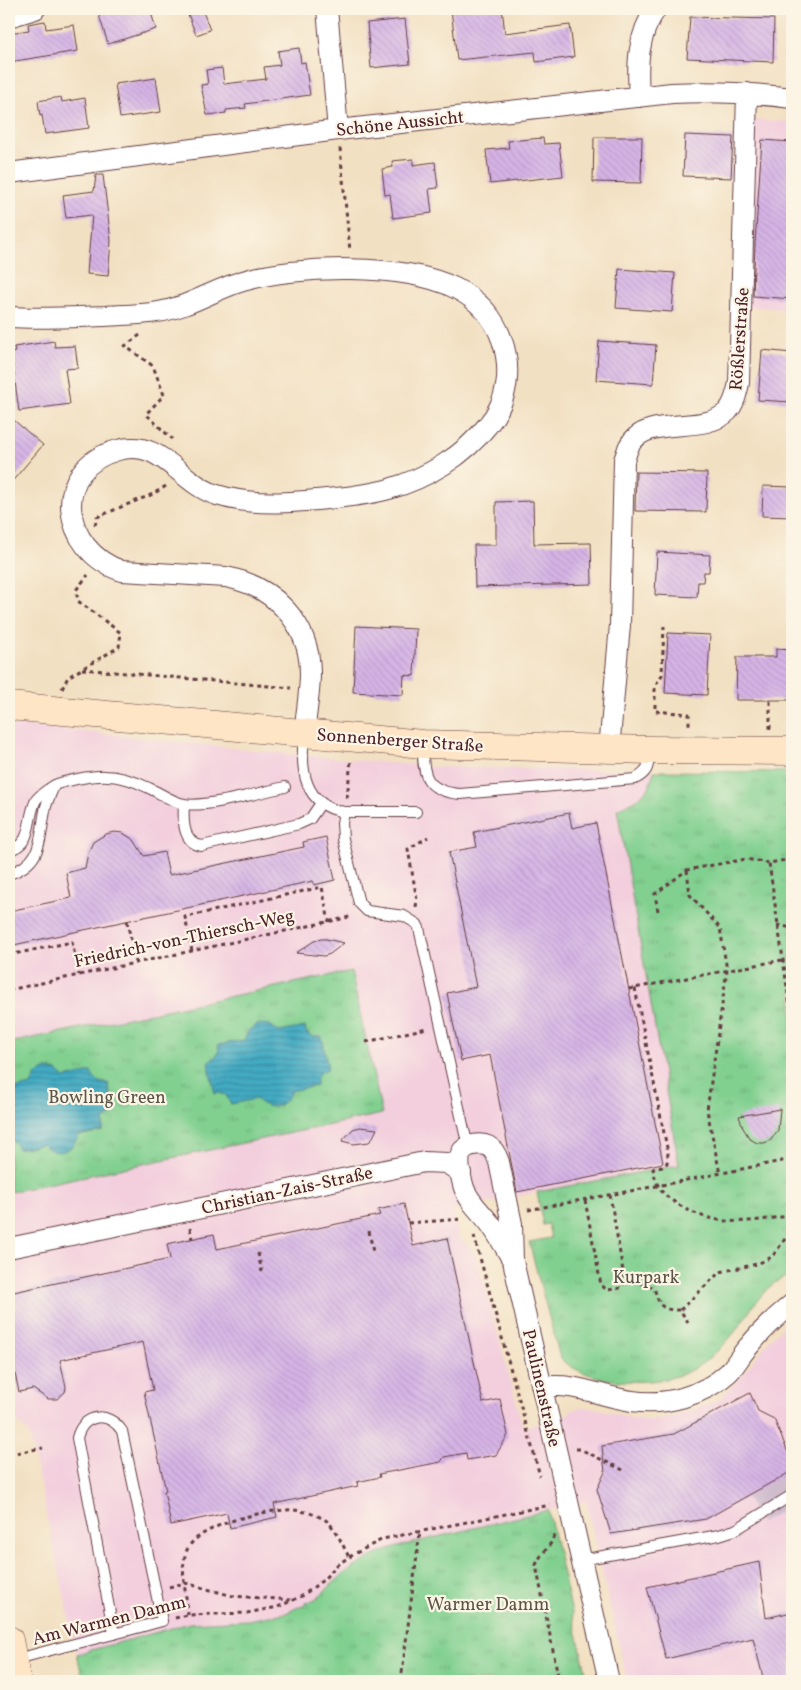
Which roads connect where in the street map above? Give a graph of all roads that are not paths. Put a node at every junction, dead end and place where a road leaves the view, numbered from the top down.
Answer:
1 (35, 9) edge
2 (326, 9) edge
3 (656, 9) edge
4 (9, 17) edge
5 (747, 93) junction
6 (638, 97) junction
7 (792, 98) edge
8 (338, 130) junction
9 (9, 173) edge
10 (9, 317) edge
11 (9, 706) edge
12 (304, 734) junction
13 (423, 744) junction
14 (609, 750) junction
15 (650, 750) junction
16 (792, 751) edge
17 (54, 785) junction
18 (286, 786) dead end
19 (184, 804) junction
20 (321, 804) junction
21 (344, 812) junction
22 (416, 812) dead end
23 (9, 850) edge
24 (9, 874) edge
25 (469, 1146) junction
26 (460, 1173) junction
27 (9, 1248) edge
28 (513, 1261) junction
29 (792, 1304) edge
30 (543, 1387) junction
31 (792, 1495) edge
32 (581, 1560) junction
33 (114, 1634) junction
34 (13, 1660) edge
35 (609, 1681) edge

1 - 4 street
2 - 8 street
3 - 6 street
5 - 6 street, Schöne Aussicht
5 - 7 street, Schöne Aussicht
5 - 14 street, Rößlerstraße
6 - 8 street, Schöne Aussicht
8 - 9 street, Schöne Aussicht
10 - 12 street
11 - 12 main road, Sonnenberger Straße
12 - 13 main road, Sonnenberger Straße
12 - 20 lane
13 - 14 main road, Sonnenberger Straße
13 - 15 lane
14 - 15 main road, Sonnenberger Straße
15 - 16 main road, Sonnenberger Straße
17 - 19 lane
17 - 23 lane
17 - 24 lane
18 - 19 lane
19 - 20 lane
20 - 21 lane
21 - 22 lane
21 - 25 lane
25 - 26 street
25 - 28 street, Paulinenstraße
26 - 27 street, Christian-Zais-Straße
26 - 28 street
28 - 30 street, Paulinenstraße
29 - 30 street
30 - 32 street, Paulinenstraße
31 - 32 lane
32 - 35 street, Paulinenstraße
33 - 33 lane, Am Warmen Damm
33 - 34 lane, Am Warmen Damm

